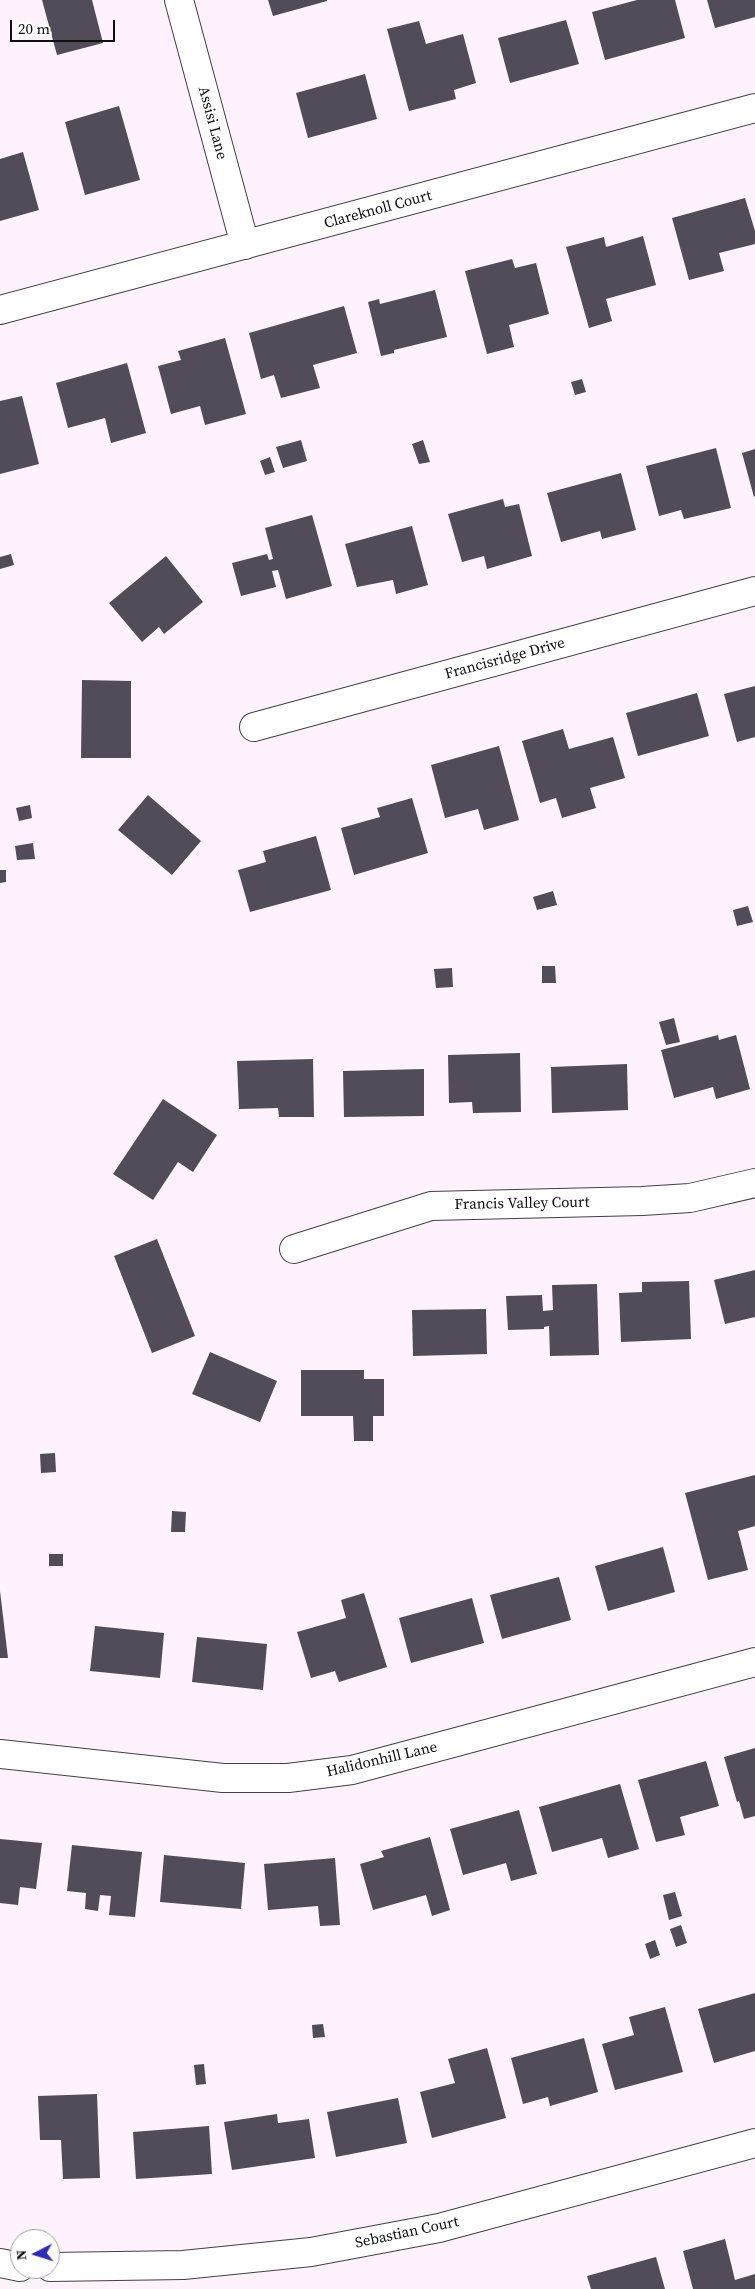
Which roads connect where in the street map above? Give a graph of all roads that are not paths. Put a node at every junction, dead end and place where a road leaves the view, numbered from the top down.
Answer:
1 (179, 0) edge
2 (755, 108) edge
3 (244, 246) junction
4 (0, 310) edge
5 (755, 591) edge
6 (254, 727) dead end
7 (755, 1183) edge
8 (294, 1249) dead end
9 (755, 1662) edge
10 (0, 1754) edge
11 (755, 2143) edge
12 (60, 2267) edge

1 - 3 street, Assisi Lane
2 - 3 street, Clareknoll Court
3 - 4 street, Clareknoll Court
5 - 6 street, Francisridge Drive
7 - 8 street, Francis Valley Court
9 - 10 street, Halidonhill Lane
11 - 12 street, Sebastian Court

